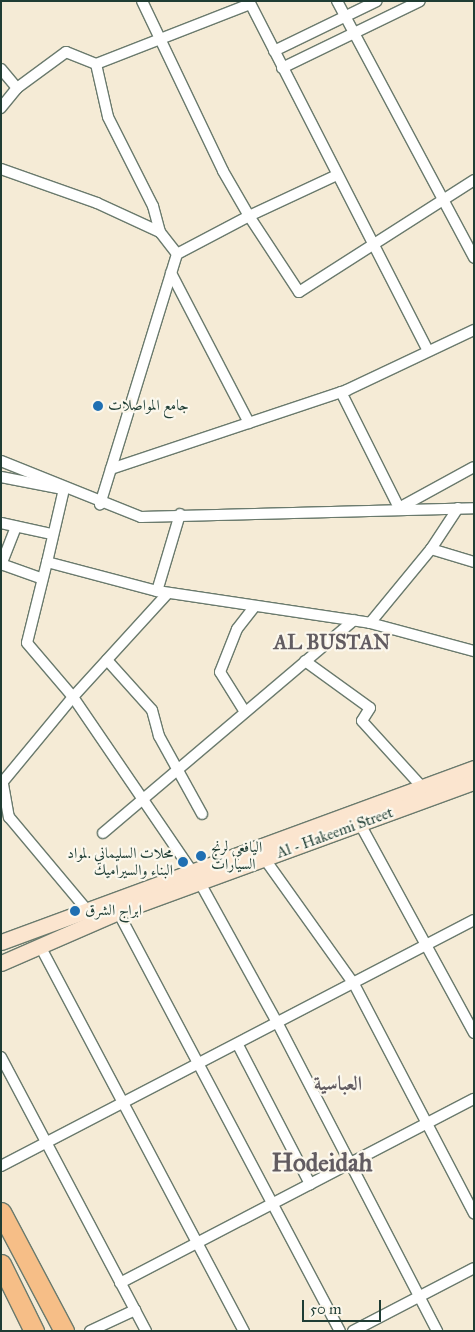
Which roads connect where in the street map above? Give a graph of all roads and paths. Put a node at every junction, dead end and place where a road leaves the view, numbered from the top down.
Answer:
1 (142, 1) edge
2 (337, 1) edge
3 (377, 1) edge
4 (249, 2) edge
5 (415, 2) edge
6 (345, 16) junction
7 (353, 32) junction
8 (159, 40) junction
9 (274, 51) junction
10 (96, 64) junction
11 (282, 68) junction
12 (1, 69) edge
13 (17, 88) junction
14 (1, 108) edge
15 (1, 169) edge
16 (337, 175) junction
17 (474, 180) edge
18 (442, 199) junction
19 (249, 216) junction
20 (160, 232) junction
21 (372, 244) junction
22 (177, 254) junction
23 (474, 258) edge
24 (171, 273) junction
25 (474, 330) edge
26 (428, 351) junction
27 (341, 392) junction
28 (249, 423) junction
29 (1, 461) edge
30 (474, 467) edge
31 (111, 469) junction
32 (1, 476) edge
33 (64, 489) junction
34 (100, 504) junction
35 (399, 508) junction
36 (458, 508) junction
37 (474, 508) edge
38 (180, 514) junction
39 (1, 523) edge
40 (16, 527) junction
41 (51, 534) junction
42 (431, 549) junction
43 (46, 562) junction
44 (474, 562) edge
45 (1, 565) edge
46 (40, 578) junction
47 (157, 591) junction
48 (168, 593) junction
49 (255, 606) junction
50 (354, 620) junction
51 (370, 623) junction
52 (474, 651) edge
53 (107, 660) junction
54 (305, 662) junction
55 (73, 697) junction
56 (245, 712) junction
57 (179, 768) junction
58 (474, 768) edge
59 (474, 782) edge
60 (2, 784) edge
61 (422, 787) junction
62 (145, 798) junction
63 (202, 814) dead end
64 (360, 824) junction
65 (103, 833) dead end
66 (264, 858) junction
67 (195, 876) junction
68 (87, 910) junction
69 (118, 912) junction
70 (474, 920) edge
71 (1, 942) edge
72 (427, 945) junction
73 (40, 946) junction
74 (1, 963) edge
75 (354, 984) junction
76 (278, 1024) junction
77 (474, 1033) edge
78 (238, 1045) junction
79 (1, 1057) edge
80 (200, 1065) junction
81 (474, 1099) edge
82 (125, 1105) junction
83 (427, 1124) junction
84 (47, 1146) junction
85 (350, 1163) junction
86 (1, 1166) edge
87 (310, 1184) junction
88 (273, 1204) junction
89 (1, 1212) edge
90 (474, 1214) edge
91 (198, 1243) junction
92 (1, 1264) edge
93 (474, 1268) edge
94 (120, 1283) junction
95 (419, 1296) junction
96 (135, 1310) junction
97 (34, 1331) edge
98 (64, 1331) edge
99 (90, 1331) edge
100 (146, 1331) edge
101 (244, 1331) edge
102 (340, 1331) edge
103 (352, 1331) edge
104 (437, 1331) edge

1 - 8 street
2 - 6 street
3 - 6 street
4 - 8 street
4 - 9 street
5 - 7 street
6 - 7 street
6 - 9 street
7 - 11 street
7 - 18 street
8 - 10 street
8 - 19 street
9 - 11 street
10 - 13 street
10 - 20 street
11 - 16 street
12 - 13 street
13 - 14 street
15 - 20 street
16 - 19 street
16 - 21 street
17 - 18 street
18 - 21 street
18 - 23 street
19 - 21 street
19 - 22 street
20 - 22 street
21 - 26 street
22 - 24 street
24 - 28 street
24 - 31 street
25 - 26 street
26 - 27 street
27 - 28 street
27 - 35 street
28 - 31 street
29 - 33 street
30 - 35 street
31 - 34 street
32 - 33 street
33 - 34 street
33 - 41 street
34 - 38 street
35 - 36 street
35 - 38 street
36 - 37 street
36 - 42 street
38 - 47 street
39 - 40 street
40 - 41 street
40 - 45 street
41 - 43 street
42 - 44 street
42 - 51 street
43 - 46 street
43 - 47 street
45 - 46 street
46 - 55 street
47 - 48 street
48 - 49 street
48 - 53 street
49 - 50 street
49 - 56 street
50 - 51 street
50 - 54 street
51 - 52 street
53 - 55 street
53 - 57 street
54 - 56 street
54 - 61 street
55 - 60 street
55 - 62 street
56 - 57 street
57 - 62 street
57 - 63 street
58 - 61 street, Al - Hakeemi Street
59 - 64 street, Al - Hakeemi Street
60 - 68 street
61 - 67 street, Al - Hakeemi Street
62 - 65 street
62 - 67 street
64 - 66 street, Al - Hakeemi Street
64 - 72 street
66 - 67 street, Al - Hakeemi Street
66 - 75 street
67 - 68 street, Al - Hakeemi Street
67 - 69 street, Al - Hakeemi Street
67 - 76 street
68 - 71 street, Al - Hakeemi Street
69 - 73 street, Al - Hakeemi Street
69 - 80 street
70 - 72 street
72 - 75 street
72 - 77 street
73 - 74 street, Al - Hakeemi Street
73 - 82 street
75 - 76 street
75 - 83 street
76 - 78 street
76 - 85 street
78 - 80 street
78 - 87 street
79 - 84 street
80 - 82 street
80 - 88 street
81 - 83 street
82 - 84 street
82 - 91 street
83 - 85 street
83 - 90 street
84 - 86 street
84 - 94 street
85 - 87 street
85 - 95 street
87 - 88 street
88 - 91 street
88 - 102 street
89 - 98 highway
91 - 94 street
91 - 101 street
92 - 97 highway
93 - 95 street
94 - 96 street
95 - 103 street
95 - 104 street
96 - 99 street
96 - 100 street

